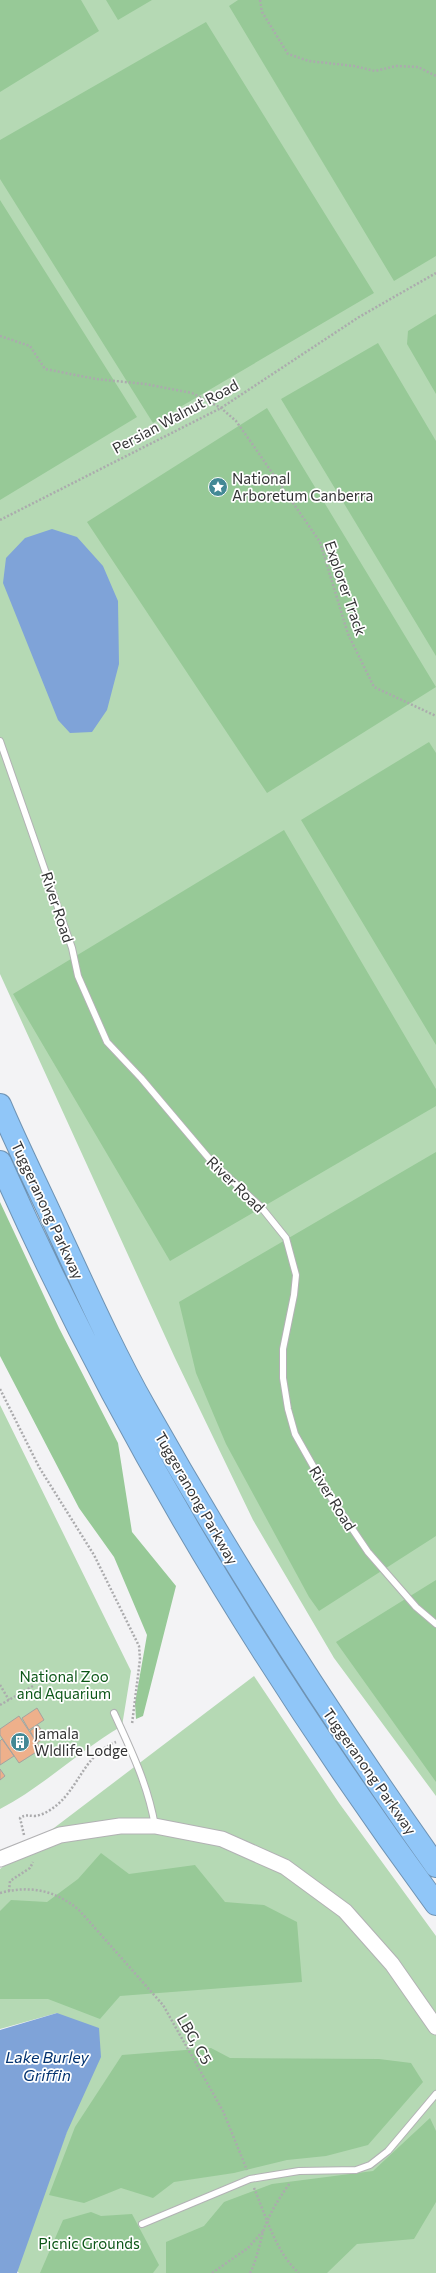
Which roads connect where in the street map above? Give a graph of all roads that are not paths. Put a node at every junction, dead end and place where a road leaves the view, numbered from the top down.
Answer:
1 (0, 741) edge
2 (0, 1105) edge
3 (0, 1162) edge
4 (436, 1624) edge
5 (114, 1713) dead end
6 (155, 1826) junction
7 (0, 1859) edge
8 (436, 1866) edge
9 (436, 1904) edge
10 (436, 2027) edge
11 (436, 2094) edge
12 (142, 2224) dead end

1 - 4 lane, River Road
2 - 8 highway, Tuggeranong Parkway
3 - 9 highway, Tuggeranong Parkway
5 - 6 lane
6 - 7 street
6 - 10 street
11 - 12 lane

